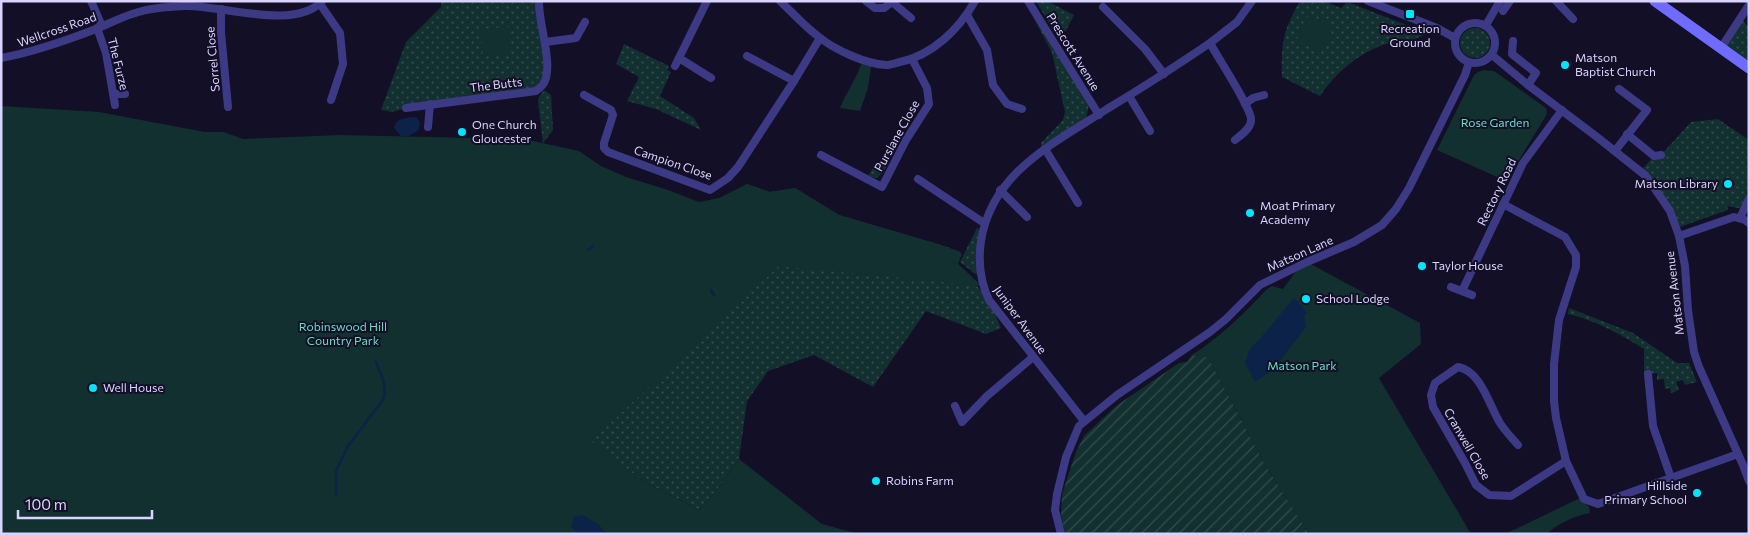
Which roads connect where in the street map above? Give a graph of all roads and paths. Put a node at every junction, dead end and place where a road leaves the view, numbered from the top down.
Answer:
1 (91, 1) edge
2 (539, 1) edge
3 (707, 1) edge
4 (780, 1) edge
5 (866, 1) edge
6 (975, 1) edge
7 (1028, 1) edge
8 (1252, 1) edge
9 (1368, 1) edge
10 (1500, 1) edge
11 (1510, 1) edge
12 (1556, 1) edge
13 (1655, 1) edge
14 (893, 2) edge
15 (321, 3) edge
16 (208, 4) edge
17 (1749, 5) edge
18 (1104, 6) dead end
19 (221, 9) junction
20 (1504, 11) dead end
21 (967, 15) junction
22 (911, 18) dead end
23 (1573, 19) dead end
24 (585, 22) dead end
25 (1486, 25) junction
26 (99, 27) junction
27 (820, 38) junction
28 (1455, 38) junction
29 (545, 42) junction
30 (1513, 42) dead end
31 (1210, 43) junction
32 (1721, 48) junction
33 (1492, 55) junction
34 (747, 56) dead end
35 (1, 58) edge
36 (679, 58) junction
37 (912, 59) junction
38 (1469, 62) junction
39 (675, 66) dead end
40 (1749, 68) edge
41 (1164, 74) junction
42 (711, 78) dead end
43 (794, 81) junction
44 (1528, 85) junction
45 (1619, 88) dead end
46 (114, 94) junction
47 (125, 94) dead end
48 (584, 95) dead end
49 (1264, 95) dead end
50 (1129, 96) junction
51 (331, 100) dead end
52 (430, 104) junction
53 (1245, 104) junction
54 (115, 105) dead end
55 (228, 107) dead end
56 (406, 108) dead end
57 (1022, 109) dead end
58 (1562, 110) junction
59 (1099, 115) junction
60 (428, 127) dead end
61 (1150, 131) dead end
62 (1626, 134) junction
63 (1235, 140) dead end
64 (1046, 149) junction
65 (1614, 151) junction
66 (820, 155) dead end
67 (1661, 155) dead end
68 (918, 179) dead end
69 (1000, 190) junction
70 (1749, 199) edge
71 (1078, 203) dead end
72 (1503, 204) junction
73 (1027, 217) dead end
74 (1740, 218) junction
75 (984, 223) junction
76 (1749, 223) edge
77 (1679, 236) junction
78 (1452, 288) dead end
79 (1462, 291) junction
80 (1472, 295) dead end
81 (1033, 357) junction
82 (1648, 374) dead end
83 (955, 406) dead end
84 (1084, 422) junction
85 (1518, 445) dead end
86 (1738, 454) junction
87 (1566, 461) junction
88 (1671, 478) junction
89 (1749, 481) edge
90 (1060, 534) edge

1 - 26 street, The Furze
2 - 29 street, The Butts
3 - 36 street
4 - 27 street
5 - 14 street
6 - 21 street
7 - 59 street, Prescott Avenue
8 - 31 street, Juniper Avenue
9 - 28 street
10 - 25 street
11 - 20 street
12 - 23 street
13 - 32 main road
14 - 22 street
15 - 19 street, Wellcross Road
15 - 51 street
16 - 19 street, Wellcross Road
16 - 26 street, Wellcross Road
17 - 32 street
18 - 41 street
19 - 55 street, Sorrel Close
21 - 37 street
21 - 57 street
24 - 29 street
25 - 28 street
25 - 33 street
26 - 35 street, Wellcross Road
26 - 46 street, The Furze
27 - 37 street
27 - 43 street, Campion Close
28 - 38 street
29 - 52 street, The Butts
30 - 44 street
31 - 41 street, Juniper Avenue
31 - 53 street
32 - 40 main road
33 - 38 street
33 - 44 street, Matson Avenue
34 - 43 street
36 - 39 street
36 - 42 street
37 - 66 street, Purslane Close
38 - 84 street, Matson Lane
41 - 50 street, Juniper Avenue
43 - 48 street, Campion Close
44 - 58 street, Matson Avenue
45 - 62 street
46 - 47 street
46 - 54 street, The Furze
49 - 53 street
50 - 59 street, Juniper Avenue
50 - 61 street
52 - 56 street, The Butts
52 - 60 street
53 - 63 street
58 - 65 street, Matson Avenue
58 - 72 street, Rectory Road
59 - 64 street, Juniper Avenue
62 - 65 street
62 - 67 street
64 - 69 street, Juniper Avenue
64 - 71 street
65 - 77 street, Matson Avenue
68 - 75 street
69 - 73 street
69 - 75 street, Juniper Avenue
70 - 74 street
72 - 79 street, Rectory Road
72 - 87 street
74 - 76 street
74 - 77 street
75 - 81 street, Juniper Avenue
77 - 86 street, Matson Avenue
78 - 79 street
79 - 80 street
81 - 83 street
81 - 84 street, Juniper Avenue
82 - 88 street
84 - 90 street, Matson Lane
85 - 87 street, Cranwell Close
86 - 88 street
86 - 89 street, Matson Avenue
87 - 88 street

